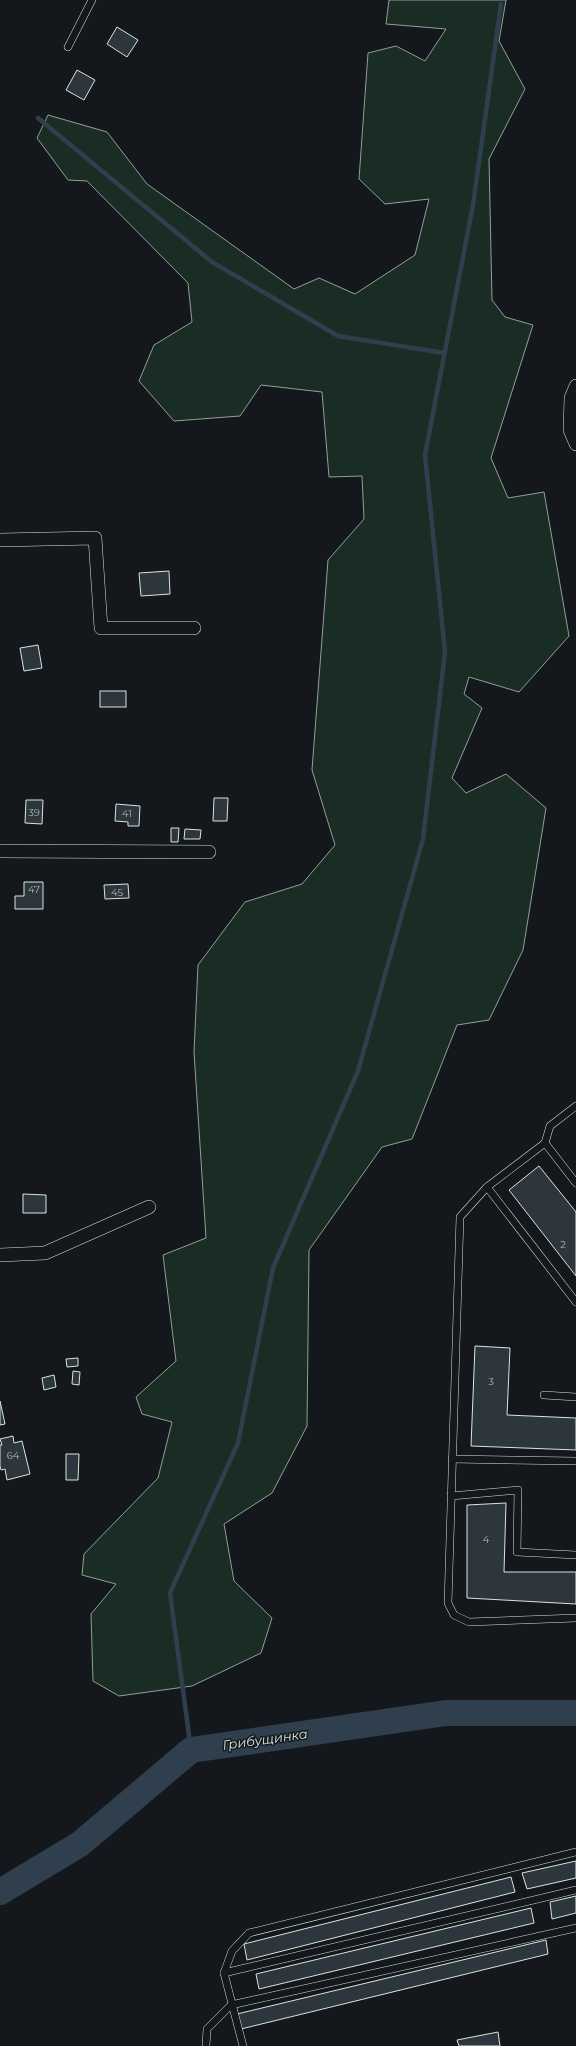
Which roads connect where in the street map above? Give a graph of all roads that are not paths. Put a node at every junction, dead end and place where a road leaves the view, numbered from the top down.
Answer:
1 (92, 0) edge
2 (68, 47) dead end
3 (576, 386) edge
4 (576, 444) edge
5 (0, 540) edge
6 (194, 628) dead end
7 (0, 851) edge
8 (209, 852) dead end
9 (576, 1106) edge
10 (545, 1143) junction
11 (576, 1184) edge
12 (487, 1187) junction
13 (149, 1207) dead end
14 (0, 1255) edge
15 (576, 1302) edge
16 (544, 1395) dead end
17 (576, 1397) edge
18 (452, 1458) junction
19 (576, 1461) edge
20 (451, 1496) junction
21 (576, 1555) edge
22 (576, 1618) edge
23 (576, 1852) edge
24 (576, 1890) edge
25 (576, 1928) edge
26 (224, 1974) junction
27 (231, 2005) junction
28 (206, 2046) edge
29 (243, 2046) edge

1 - 2 lane
3 - 4 street
5 - 6 street
7 - 8 street
9 - 10 lane
10 - 11 lane
10 - 12 lane
12 - 15 lane
12 - 18 lane
13 - 14 street
16 - 17 lane
18 - 19 lane
18 - 20 lane
20 - 21 lane
20 - 22 lane
23 - 26 lane
24 - 26 lane
25 - 27 lane
26 - 27 lane
27 - 28 lane
27 - 29 lane

